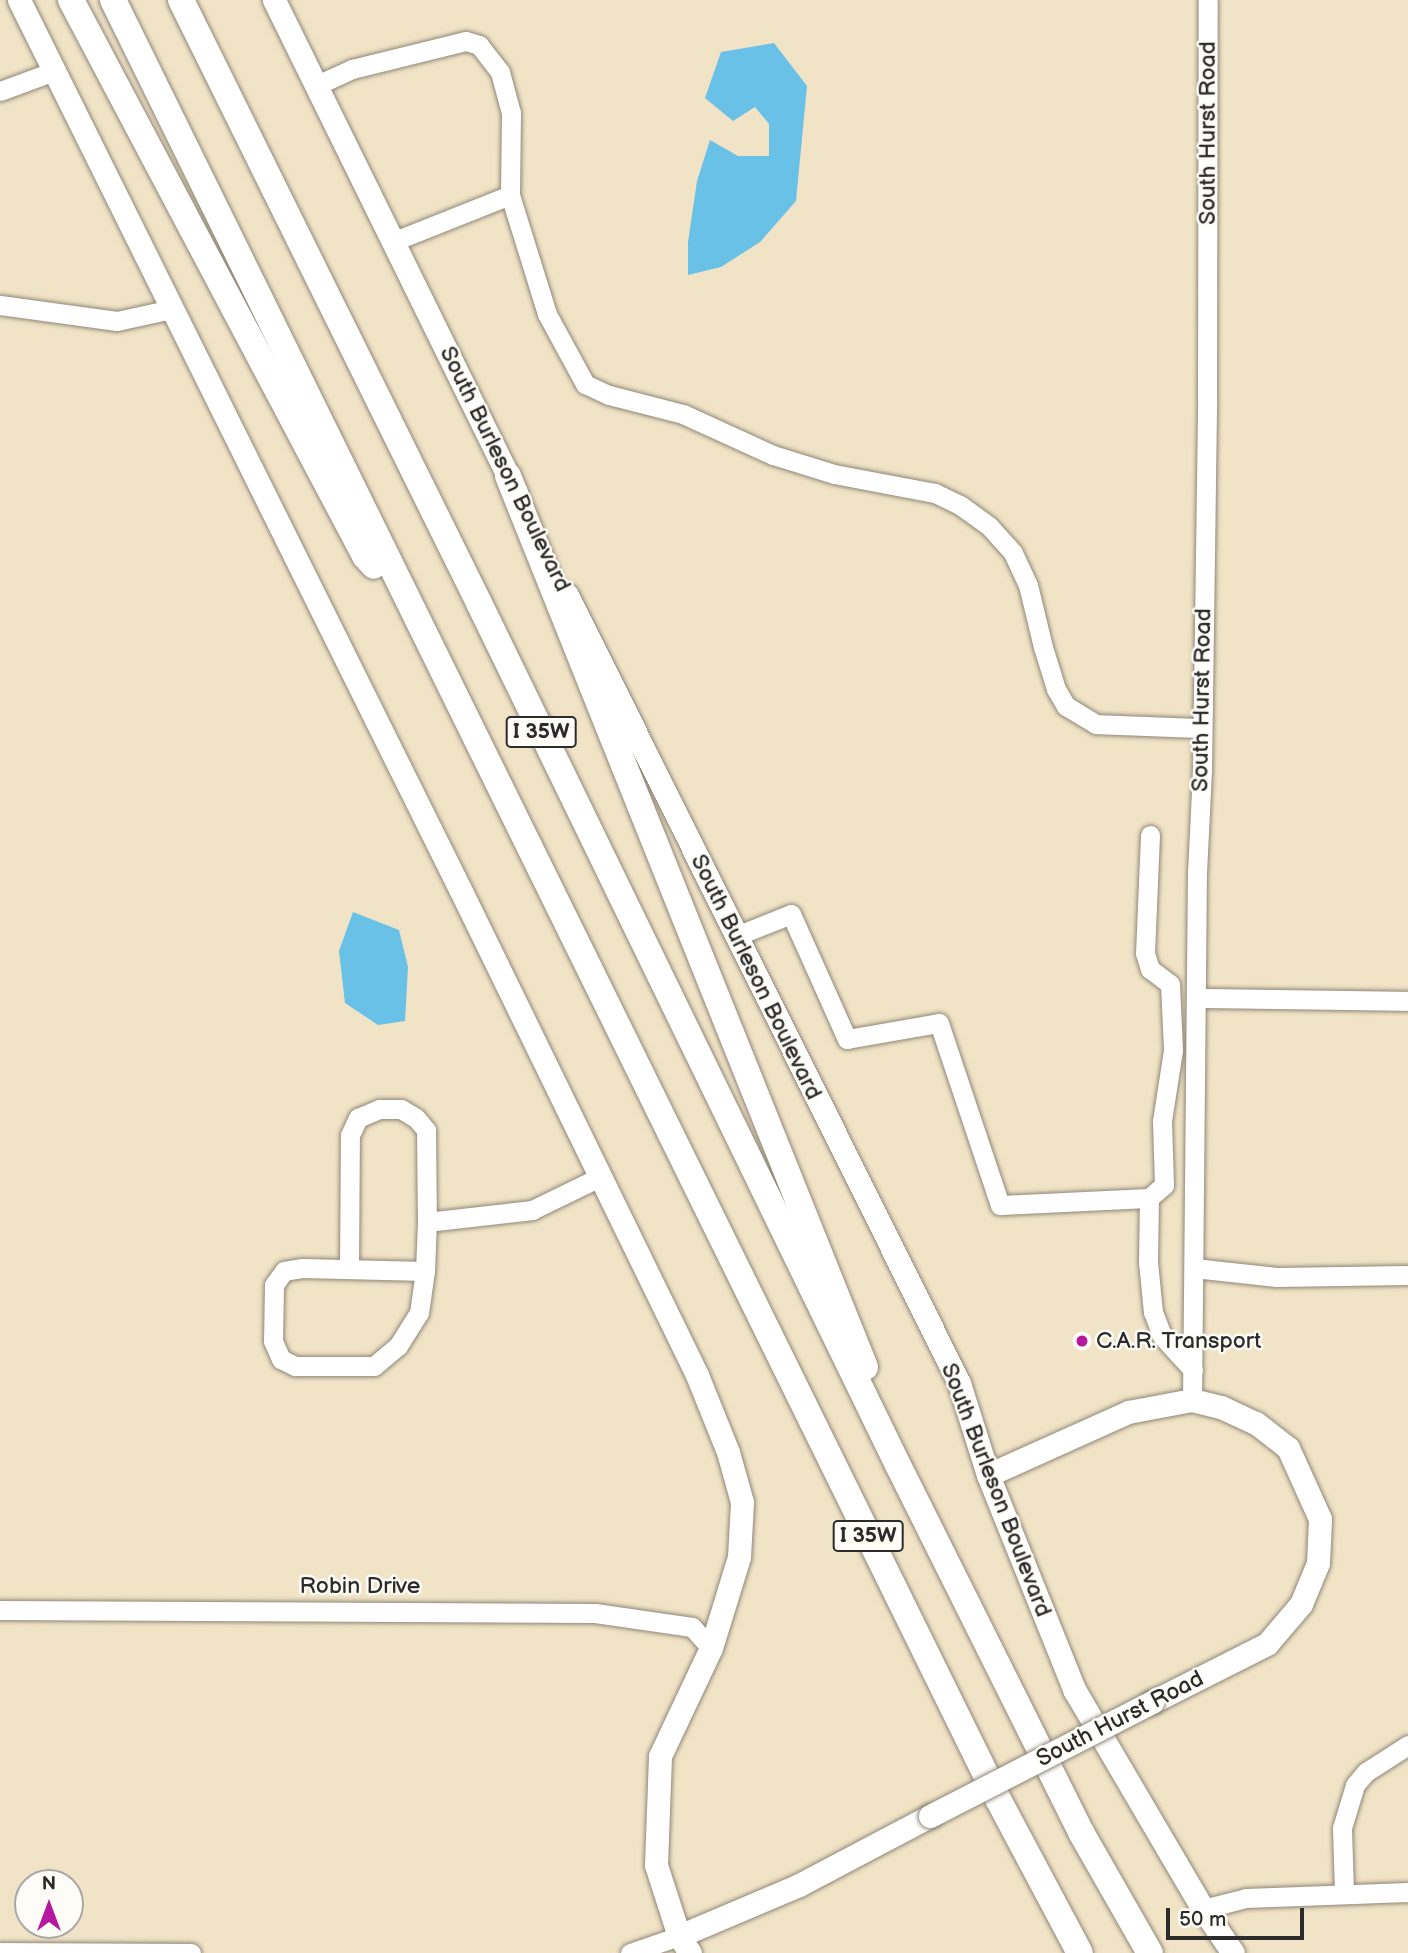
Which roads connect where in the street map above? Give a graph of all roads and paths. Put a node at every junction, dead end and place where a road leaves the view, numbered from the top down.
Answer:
1 (19, 0) edge
2 (71, 0) edge
3 (113, 0) edge
4 (181, 0) edge
5 (274, 0) edge
6 (1208, 0) edge
7 (54, 71) junction
8 (315, 86) junction
9 (0, 91) edge
10 (510, 195) junction
11 (392, 242) junction
12 (0, 305) edge
13 (172, 309) junction
14 (508, 476) junction
15 (408, 603) junction
16 (1202, 728) junction
17 (1150, 835) dead end
18 (736, 936) junction
19 (1196, 998) junction
20 (1408, 1001) edge
21 (600, 1177) junction
22 (1149, 1198) junction
23 (427, 1222) junction
24 (1194, 1268) junction
25 (349, 1269) junction
26 (425, 1271) junction
27 (1408, 1275) edge
28 (1193, 1370) junction
29 (1192, 1400) junction
30 (898, 1465) junction
31 (988, 1475) junction
32 (0, 1610) edge
33 (711, 1648) junction
34 (1408, 1745) edge
35 (1344, 1892) junction
36 (1408, 1892) edge
37 (1203, 1909) junction
38 (684, 1945) edge
39 (0, 1952) edge
40 (54, 1952) edge
41 (191, 1953) edge
42 (630, 1953) edge
43 (1080, 1953) edge
44 (1150, 1953) edge
45 (1233, 1953) edge

1 - 7 main road
2 - 15 highway
3 - 15 highway, I 35W
4 - 30 highway, I 35W
5 - 8 main road, South Burleson Boulevard
6 - 16 street, South Hurst Road
7 - 9 street
7 - 13 main road
8 - 10 street
8 - 11 main road, South Burleson Boulevard
10 - 11 street
10 - 16 street
11 - 14 main road, South Burleson Boulevard
12 - 13 street
13 - 21 main road
14 - 18 main road, South Burleson Boulevard
14 - 30 highway
15 - 43 highway, I 35W
16 - 19 street, South Hurst Road
17 - 22 street
18 - 22 street
18 - 31 main road, South Burleson Boulevard
19 - 20 street
19 - 24 street, South Hurst Road
21 - 23 street
21 - 33 main road
22 - 28 street
23 - 25 street
23 - 26 street
24 - 27 street
24 - 28 street, South Hurst Road
25 - 26 street
25 - 26 street
28 - 29 street, South Hurst Road
29 - 31 main road, South Hurst Road
29 - 38 main road, South Hurst Road, bridge
30 - 44 highway, I 35W
31 - 37 main road, South Burleson Boulevard
32 - 33 street, Robin Drive
33 - 38 main road
34 - 35 street
35 - 36 street
35 - 37 street
37 - 45 main road, South Burleson Boulevard
38 - 42 street
39 - 40 street
40 - 41 street

